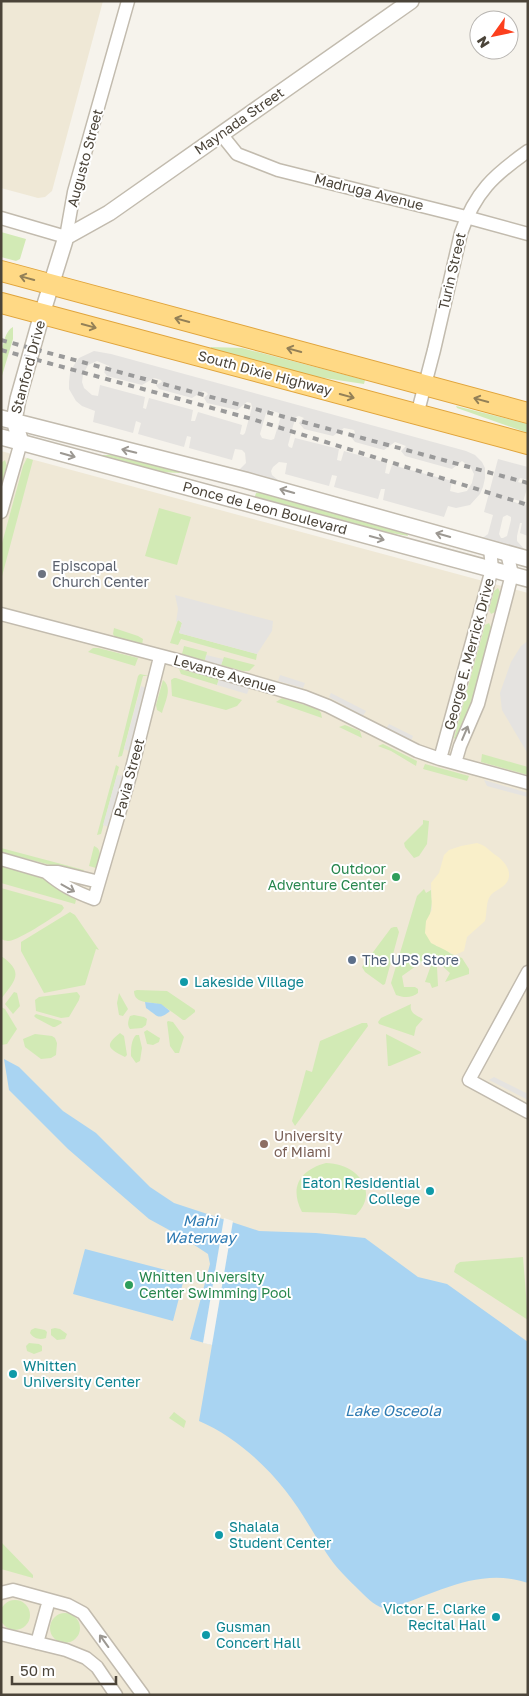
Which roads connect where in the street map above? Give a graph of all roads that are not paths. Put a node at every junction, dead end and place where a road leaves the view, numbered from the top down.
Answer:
1 (128, 1) edge
2 (411, 1) edge
3 (221, 134) junction
4 (528, 151) edge
5 (466, 217) junction
6 (1, 218) edge
7 (528, 234) edge
8 (66, 237) junction
9 (1, 272) edge
10 (52, 285) junction
11 (1, 303) edge
12 (42, 314) junction
13 (425, 385) junction
14 (528, 413) edge
15 (417, 415) junction
16 (8, 419) edge
17 (1, 436) edge
18 (21, 442) junction
19 (528, 444) edge
20 (1, 512) edge
21 (490, 548) junction
22 (507, 553) junction
23 (528, 559) edge
24 (492, 569) junction
25 (512, 574) junction
26 (528, 579) edge
27 (1, 614) edge
28 (480, 616) junction
29 (500, 621) junction
30 (160, 657) junction
31 (440, 759) junction
32 (455, 764) junction
33 (528, 783) edge
34 (1, 859) edge
35 (46, 872) junction
36 (99, 882) junction
37 (528, 972) edge
38 (528, 1112) edge
39 (1, 1592) edge
40 (49, 1600) junction
41 (1, 1634) edge
42 (37, 1643) junction
43 (116, 1695) edge
44 (143, 1695) edge

1 - 8 street, Augusto Street
2 - 3 street, Maynada Street
3 - 5 street, Madruga Avenue
3 - 8 street, Maynada Street
4 - 5 street, Turin Street
5 - 7 street, Madruga Avenue
5 - 13 street, Turin Street
6 - 8 street
8 - 10 street, Augusto Street
10 -> 9 highway
10 - 12 street, Augusto Street
13 -> 10 highway
11 - 12 highway, South Dixie Highway
12 -> 15 highway, South Dixie Highway
12 - 16 street, Stanford Drive
14 -> 13 highway
13 - 15 street, Turin Street
15 - 19 highway, South Dixie Highway
16 - 17 street, Stanford Drive
16 - 18 street, Stanford Drive
21 -> 16 street, Ponce de Leon Boulevard
17 - 18 street, Ponce de Leon Boulevard
18 - 20 street
18 -> 24 street, Ponce de Leon Boulevard
21 - 22 street, Ponce de Leon Boulevard
21 - 24 street, George E. Merrick Drive
22 - 23 street, Ponce de Leon Boulevard
22 - 25 street, George E. Merrick Drive
24 - 25 street, Ponce de Leon Boulevard
24 - 28 street, George E. Merrick Drive
25 - 26 street, Ponce de Leon Boulevard
25 - 29 street, George E. Merrick Drive
27 - 30 street, Levante Avenue
28 - 29 street
28 - 31 street, George E. Merrick Drive
32 -> 29 street, George E. Merrick Drive
30 - 31 street, Levante Avenue
30 - 36 street, Pavia Street
31 - 32 street, Levante Avenue
32 - 33 street, Levante Avenue
34 - 35 street
35 - 36 street
35 -> 36 street, Pavia Street
37 - 38 street
39 - 40 street
40 - 42 street
44 -> 40 street
41 - 42 street
42 - 43 street

